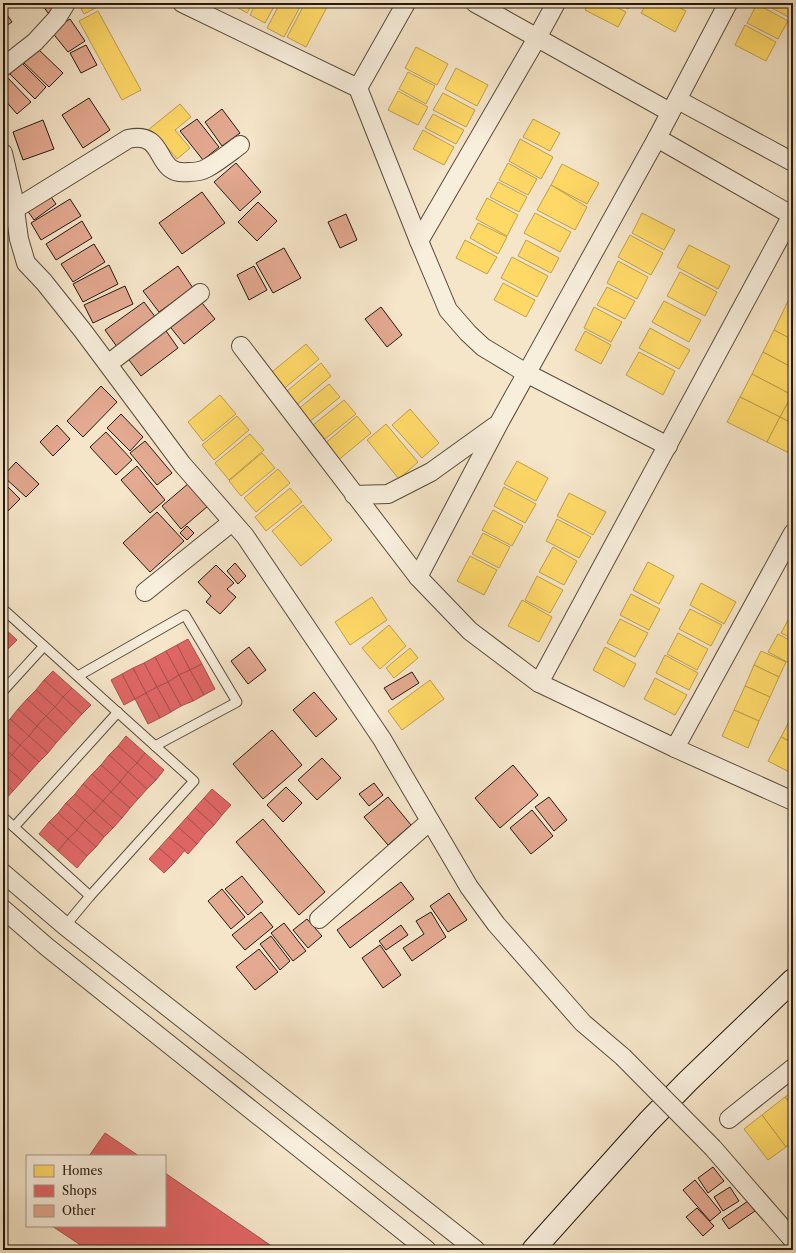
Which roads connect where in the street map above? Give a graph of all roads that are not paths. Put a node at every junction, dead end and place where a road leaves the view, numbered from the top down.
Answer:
1 (66, 3) edge
2 (182, 3) edge
3 (406, 3) edge
4 (475, 3) edge
5 (556, 3) edge
6 (728, 3) edge
7 (537, 38) junction
8 (3, 67) edge
9 (358, 88) junction
10 (674, 106) junction
11 (657, 138) junction
12 (240, 145) dead end
13 (3, 153) edge
14 (793, 162) edge
15 (15, 209) junction
16 (792, 215) edge
17 (419, 241) junction
18 (200, 293) dead end
19 (241, 346) dead end
20 (108, 364) junction
21 (526, 373) junction
22 (499, 423) junction
23 (668, 446) junction
24 (354, 495) junction
25 (232, 522) junction
26 (793, 533) edge
27 (418, 577) junction
28 (145, 592) dead end
29 (3, 609) edge
30 (44, 646) junction
31 (78, 676) junction
32 (539, 683) junction
33 (3, 692) edge
34 (118, 712) junction
35 (155, 746) junction
36 (675, 748) junction
37 (793, 801) edge
38 (3, 817) edge
39 (430, 821) junction
40 (14, 826) junction
41 (3, 874) edge
42 (90, 896) junction
43 (3, 909) edge
44 (319, 919) dead end
45 (65, 926) junction
46 (793, 980) edge
47 (793, 1068) edge
48 (729, 1119) dead end
49 (793, 1240) edge
50 (427, 1250) edge
51 (476, 1250) edge
52 (533, 1250) edge

1 - 8 street
2 - 9 street
3 - 9 street
4 - 7 street
5 - 7 street
6 - 10 street
7 - 10 street
7 - 17 street
9 - 17 street
10 - 11 street
10 - 14 street
11 - 16 street
11 - 21 street
12 - 15 street
13 - 15 street
15 - 20 street
16 - 23 street
17 - 21 street
18 - 20 street
19 - 24 street
20 - 25 street
21 - 22 street
21 - 23 street
22 - 24 street
22 - 27 street
23 - 32 street
24 - 27 street
25 - 28 street
25 - 39 street
26 - 36 street
27 - 32 street
29 - 30 lane
30 - 31 lane
30 - 33 lane
31 - 34 lane
31 - 35 lane
32 - 36 street
34 - 35 lane
34 - 40 lane
35 - 42 lane
36 - 37 street
38 - 40 lane
39 - 44 street
39 - 49 street, bridge
40 - 42 lane
41 - 45 street
42 - 45 lane
43 - 50 street
45 - 51 street
46 - 52 street
47 - 48 street

